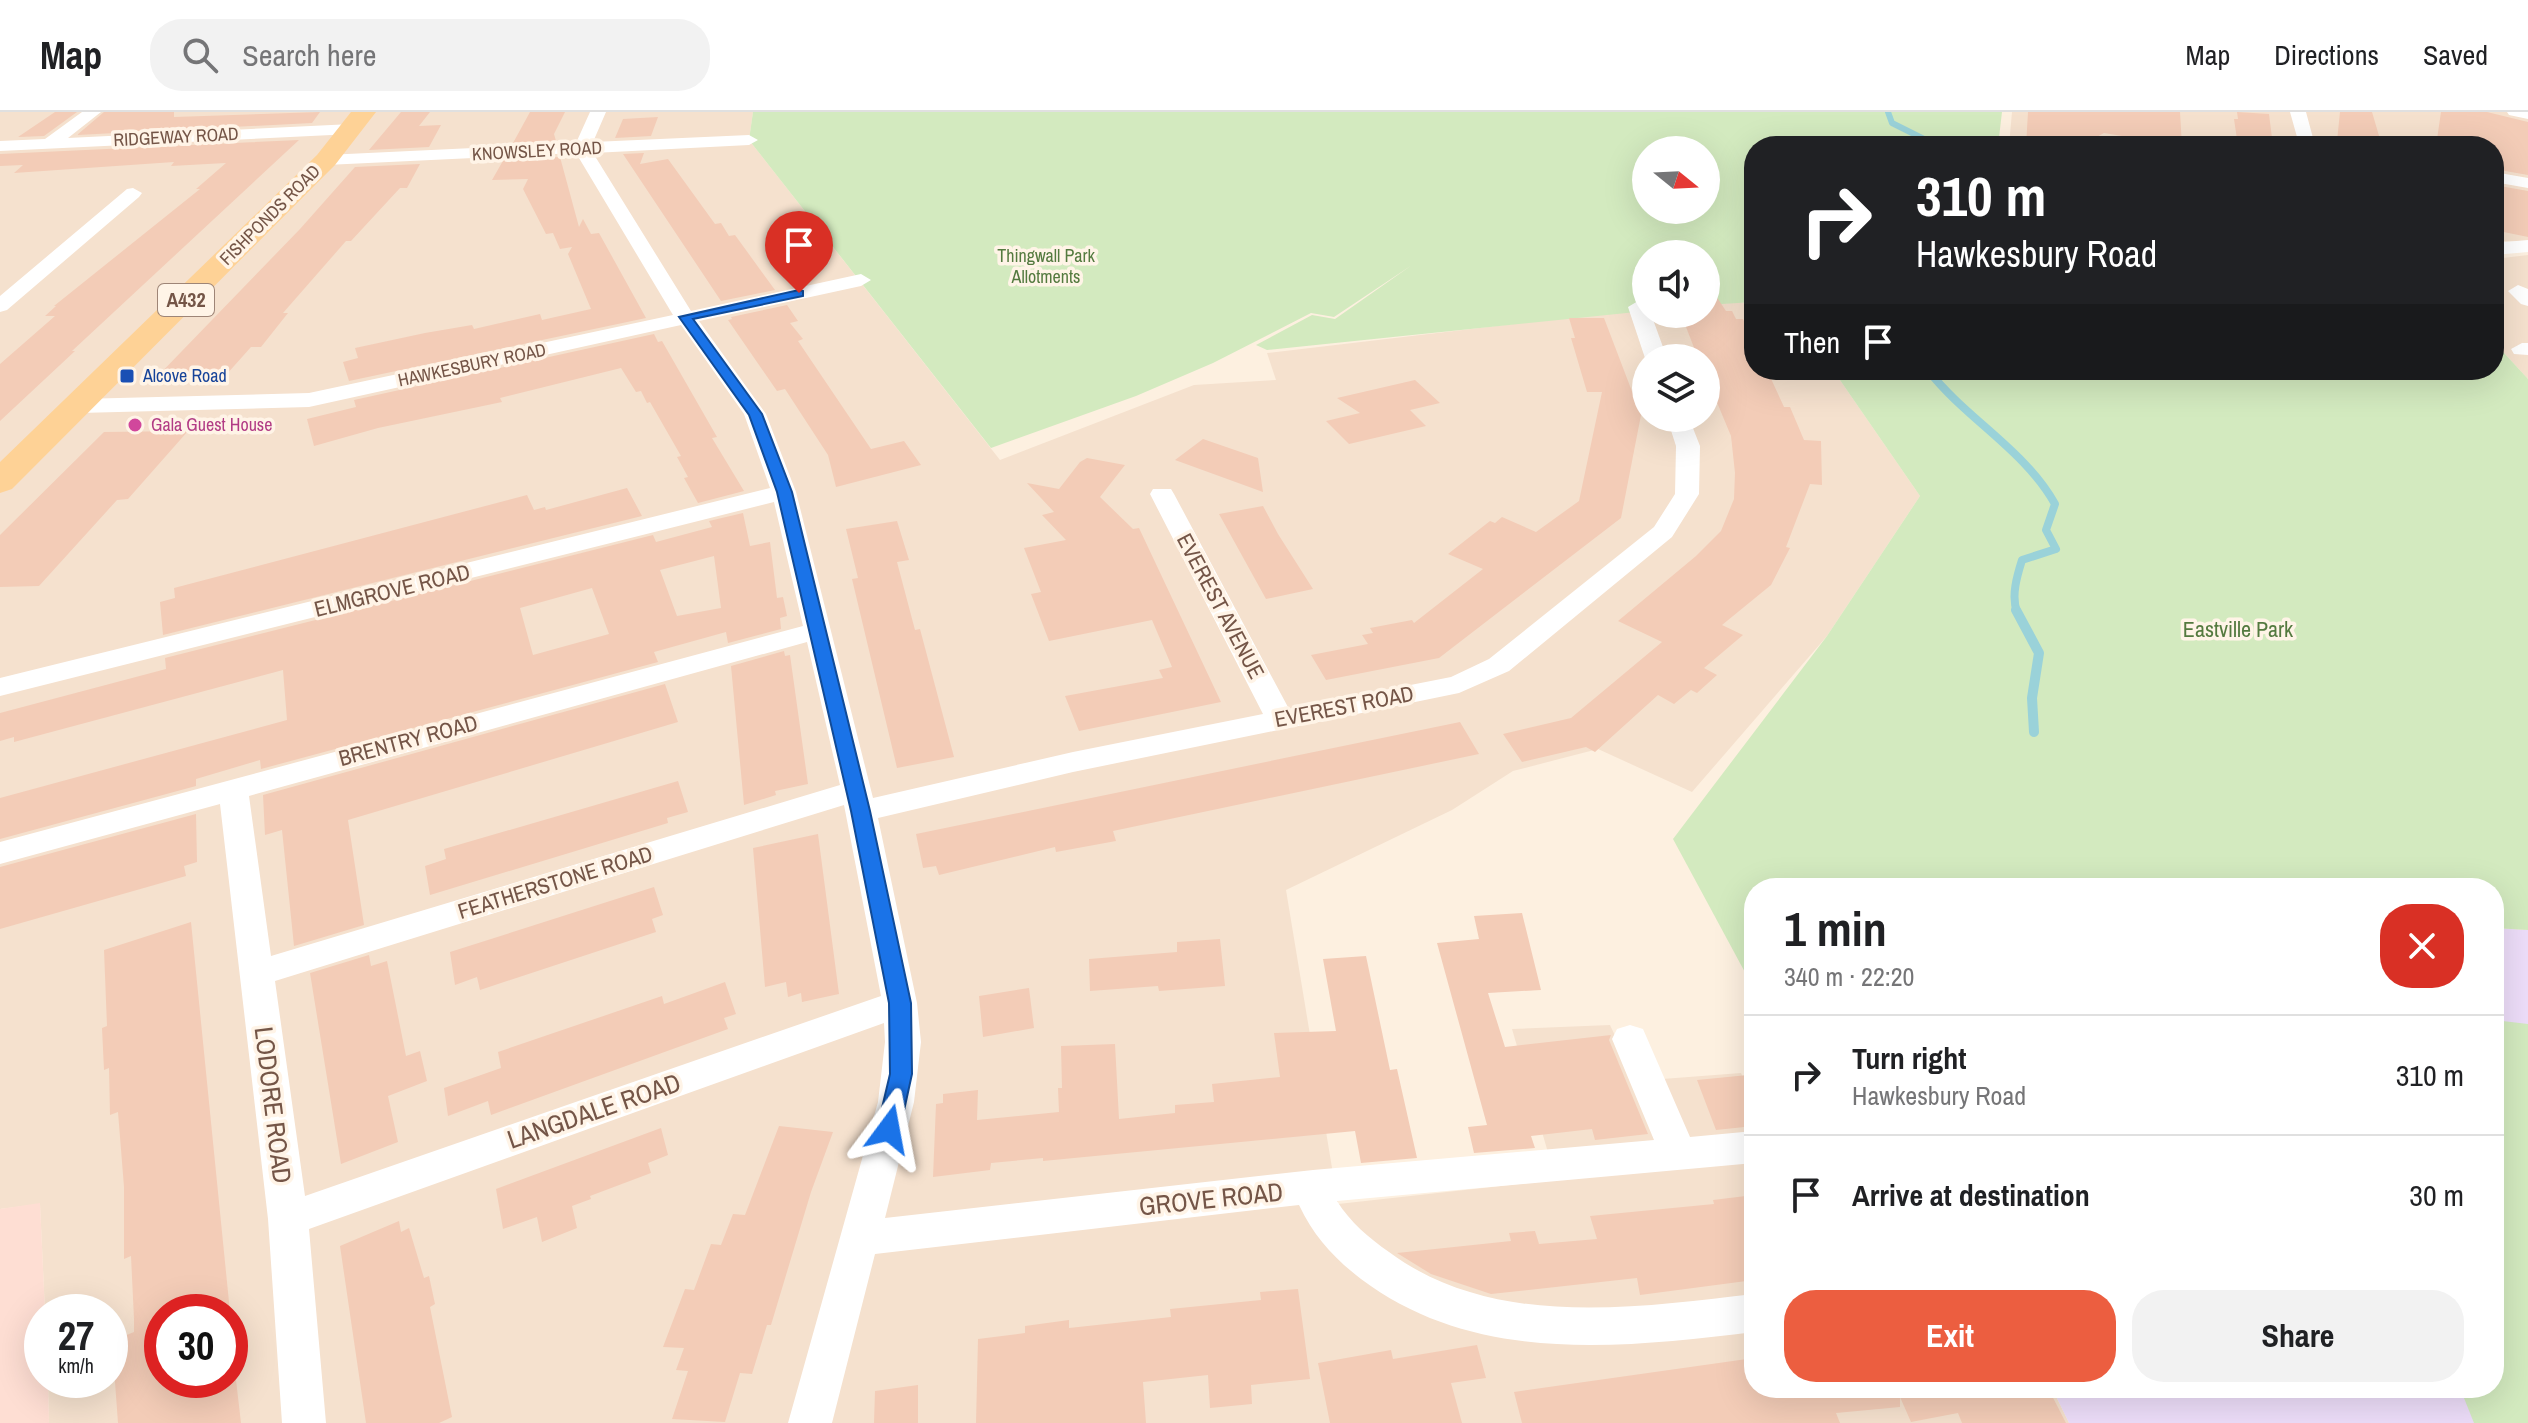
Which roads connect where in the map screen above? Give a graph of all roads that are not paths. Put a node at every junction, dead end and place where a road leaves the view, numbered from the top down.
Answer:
1 (93, 112) edge
2 (598, 112) edge
3 (2298, 112) edge
4 (2515, 112) edge
5 (2528, 114) edge
6 (358, 120) edge
7 (2304, 136) edge
8 (749, 140) dead end
9 (50, 143) junction
10 (0, 146) edge
11 (582, 149) junction
12 (326, 160) junction
13 (2504, 179) edge
14 (2528, 183) edge
15 (133, 193) dead end
16 (2528, 246) edge
17 (2504, 248) edge
18 (861, 280) dead end
19 (0, 306) edge
20 (685, 317) junction
21 (79, 406) junction
22 (1683, 432) edge
23 (0, 482) edge
24 (784, 492) junction
25 (1162, 494) dead end
26 (816, 631) junction
27 (0, 687) edge
28 (1280, 719) junction
29 (233, 787) junction
30 (858, 801) junction
31 (0, 853) edge
32 (256, 974) junction
33 (900, 1003) junction
34 (1630, 1039) dead end
35 (1744, 1148) edge
36 (1678, 1152) junction
37 (1313, 1187) junction
38 (288, 1219) junction
39 (859, 1238) junction
40 (1744, 1314) edge
41 (304, 1423) edge
42 (810, 1423) edge

1 - 9 street
2 - 11 street
3 - 7 street
4 - 5 street
6 - 9 street, RIDGEWAY ROAD
6 - 12 main road, FISHPONDS ROAD / A432
8 - 11 street, KNOWSLEY ROAD
9 - 10 street, RIDGEWAY ROAD
11 - 12 street, KNOWSLEY ROAD
11 - 20 street
12 - 21 main road, FISHPONDS ROAD / A432
13 - 14 street
15 - 19 street
16 - 17 street
18 - 20 street, HAWKESBURY ROAD
20 - 21 street, HAWKESBURY ROAD
20 - 24 street
21 - 23 main road, FISHPONDS ROAD / A432
22 - 28 street, EVEREST ROAD
24 - 26 street
24 - 27 street, ELMGROVE ROAD
25 - 28 street, EVEREST AVENUE
26 - 29 street, BRENTRY ROAD
26 - 30 street
28 - 30 street, EVEREST ROAD
29 - 31 street, BRENTRY ROAD
29 - 32 street, LODORE ROAD
30 - 32 street, FEATHERSTONE ROAD
30 - 33 street
32 - 38 street, LODORE ROAD
33 - 38 street, LANGDALE ROAD
33 - 39 street
34 - 36 street
35 - 36 street, GROVE ROAD
36 - 37 street, GROVE ROAD
37 - 39 street, GROVE ROAD
37 - 40 street
38 - 41 street, LODORE ROAD
39 - 42 street

